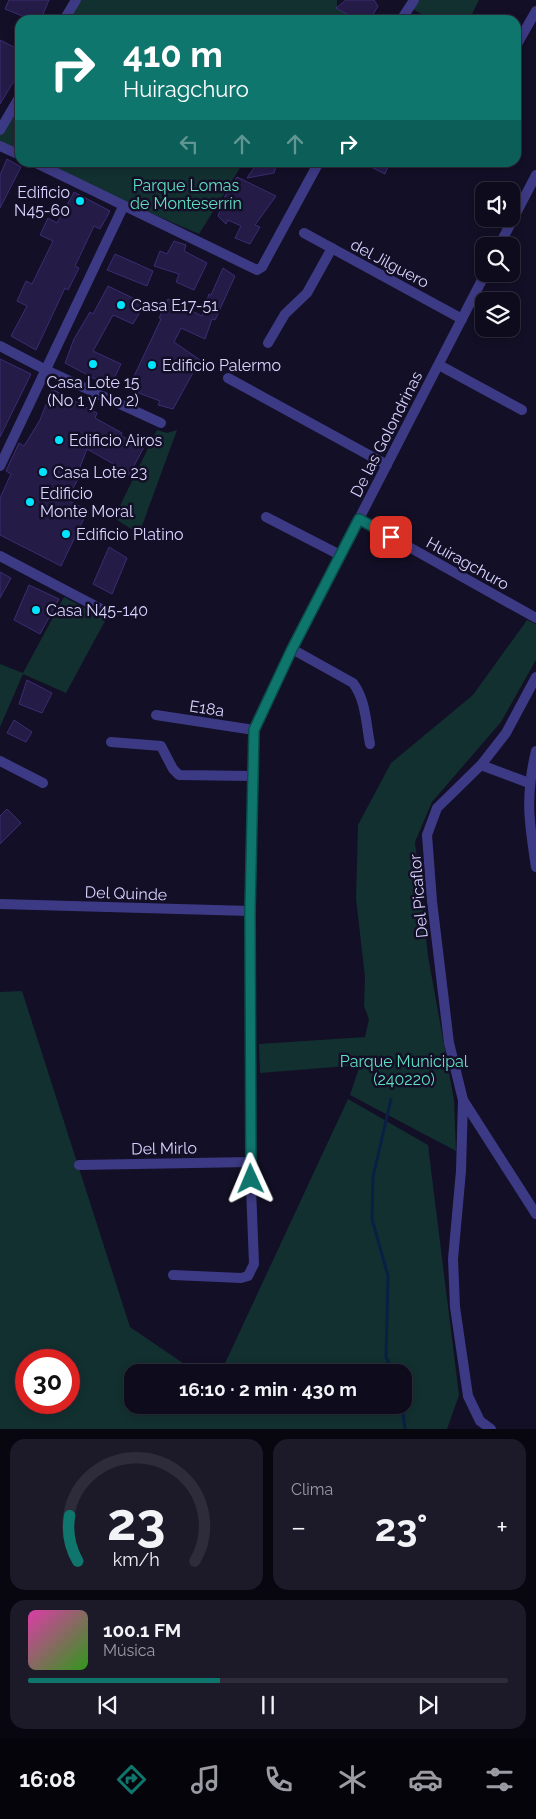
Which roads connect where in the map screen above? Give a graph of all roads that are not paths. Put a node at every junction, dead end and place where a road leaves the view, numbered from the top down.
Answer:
1 (76, 0) edge
2 (414, 0) edge
3 (536, 11) edge
4 (67, 15) edge
5 (404, 15) edge
6 (521, 37) edge
7 (15, 104) edge
8 (0, 130) edge
9 (0, 146) edge
10 (15, 154) edge
11 (44, 167) edge
12 (316, 167) edge
13 (536, 175) edge
14 (123, 207) junction
15 (304, 233) dead end
16 (504, 237) edge
17 (332, 248) junction
18 (481, 282) edge
19 (462, 319) junction
20 (268, 343) dead end
21 (0, 346) edge
22 (439, 365) junction
23 (46, 370) junction
24 (228, 378) dead end
25 (522, 410) dead end
26 (161, 422) dead end
27 (387, 465) junction
28 (0, 466) edge
29 (266, 517) dead end
30 (359, 519) junction
31 (340, 555) junction
32 (0, 556) edge
33 (101, 609) dead end
34 (536, 618) edge
35 (292, 649) junction
36 (536, 677) edge
37 (156, 714) dead end
38 (254, 730) junction
39 (111, 742) dead end
40 (370, 744) dead end
41 (536, 751) edge
42 (0, 761) edge
43 (481, 765) junction
44 (252, 776) junction
45 (43, 782) dead end
46 (529, 783) junction
47 (536, 867) edge
48 (0, 904) edge
49 (250, 911) junction
50 (463, 1100) junction
51 (250, 1162) junction
52 (79, 1165) dead end
53 (536, 1214) edge
54 (173, 1275) dead end
55 (491, 1429) edge

1 - 4 street
2 - 5 street
3 - 6 street
7 - 8 street
9 - 10 street
11 - 14 street
12 - 14 street
13 - 16 street
14 - 23 street
15 - 17 street, del Jilguero
17 - 19 street, del Jilguero
17 - 20 street
18 - 19 street, De las Golondrinas
19 - 22 street, De las Golondrinas
21 - 23 street
22 - 25 street
22 - 27 street, De las Golondrinas
23 - 26 street
23 - 28 street
24 - 27 street
27 - 30 street, De las Golondrinas
29 - 31 street
30 - 31 street, De las Golondrinas
30 - 34 street, Huiragchuro
31 - 35 street, De las Golondrinas
32 - 33 street
35 - 38 street, De las Golondrinas
35 - 40 street
36 - 43 street, Del Picaflor
37 - 38 street, E18a
38 - 44 street, De las Golondrinas
39 - 44 street
41 - 46 street
42 - 45 street
43 - 46 street
43 - 50 street, Del Picaflor
44 - 49 street, De las Golondrinas
46 - 47 street
48 - 49 street, Del Quinde
49 - 51 street, De las Golondrinas
50 - 53 street
50 - 55 street
51 - 52 street, Del Mirlo
51 - 54 street, De las Golondrinas

